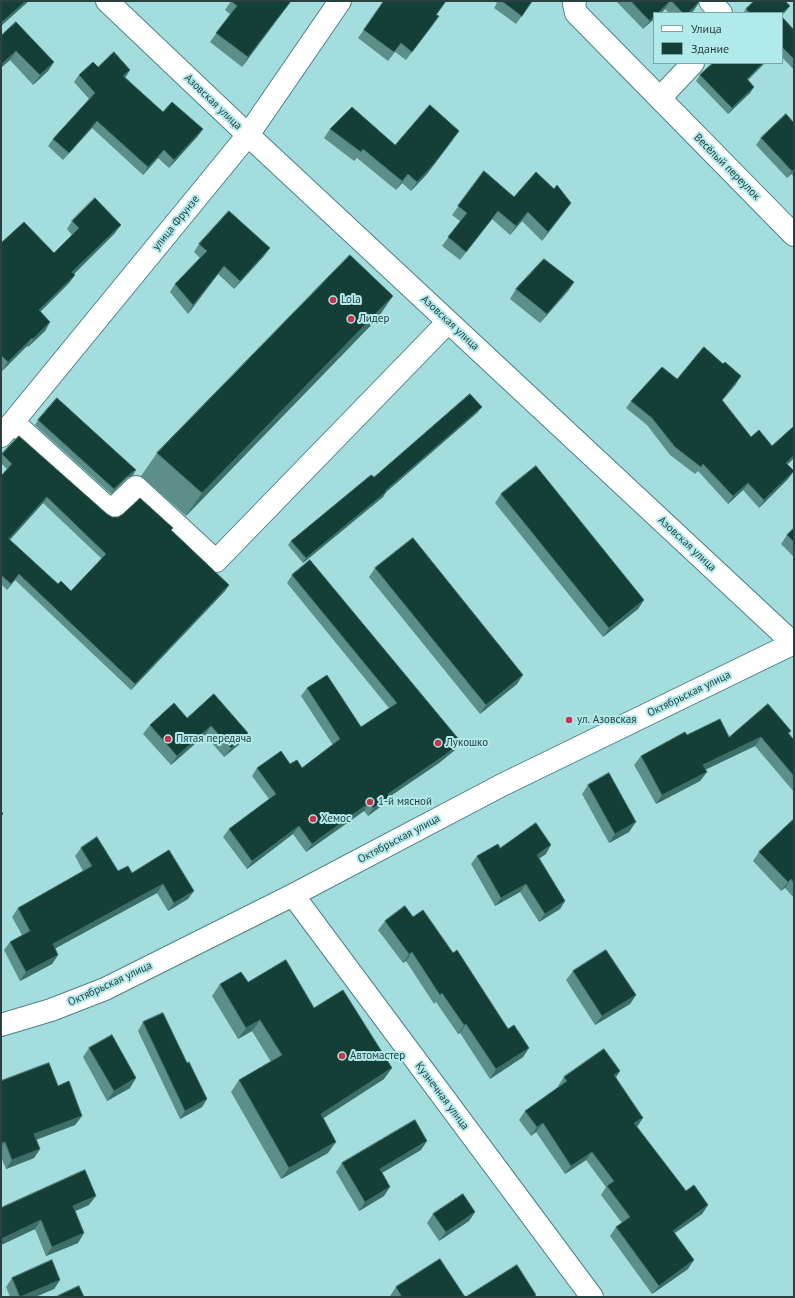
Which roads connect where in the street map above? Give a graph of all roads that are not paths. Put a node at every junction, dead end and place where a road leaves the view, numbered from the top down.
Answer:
1 (107, 1) edge
2 (340, 1) edge
3 (575, 1) edge
4 (710, 1) edge
5 (720, 12) edge
6 (692, 64) edge
7 (660, 98) junction
8 (248, 135) junction
9 (794, 235) edge
10 (448, 322) junction
11 (7, 429) edge
12 (794, 643) edge
13 (292, 895) junction
14 (1, 1025) edge
15 (592, 1297) edge

1 - 8 street, Азовская улица
2 - 8 street, улица Фрунзе
3 - 7 street, Весёлый переулок
4 - 5 street
6 - 7 street
7 - 9 street, Весёлый переулок
8 - 10 street, Азовская улица
8 - 11 street, улица Фрунзе
10 - 11 street
10 - 12 street, Азовская улица
12 - 13 street, Октябрьская улица
13 - 14 street, Октябрьская улица
13 - 15 street, Кузнечная улица

